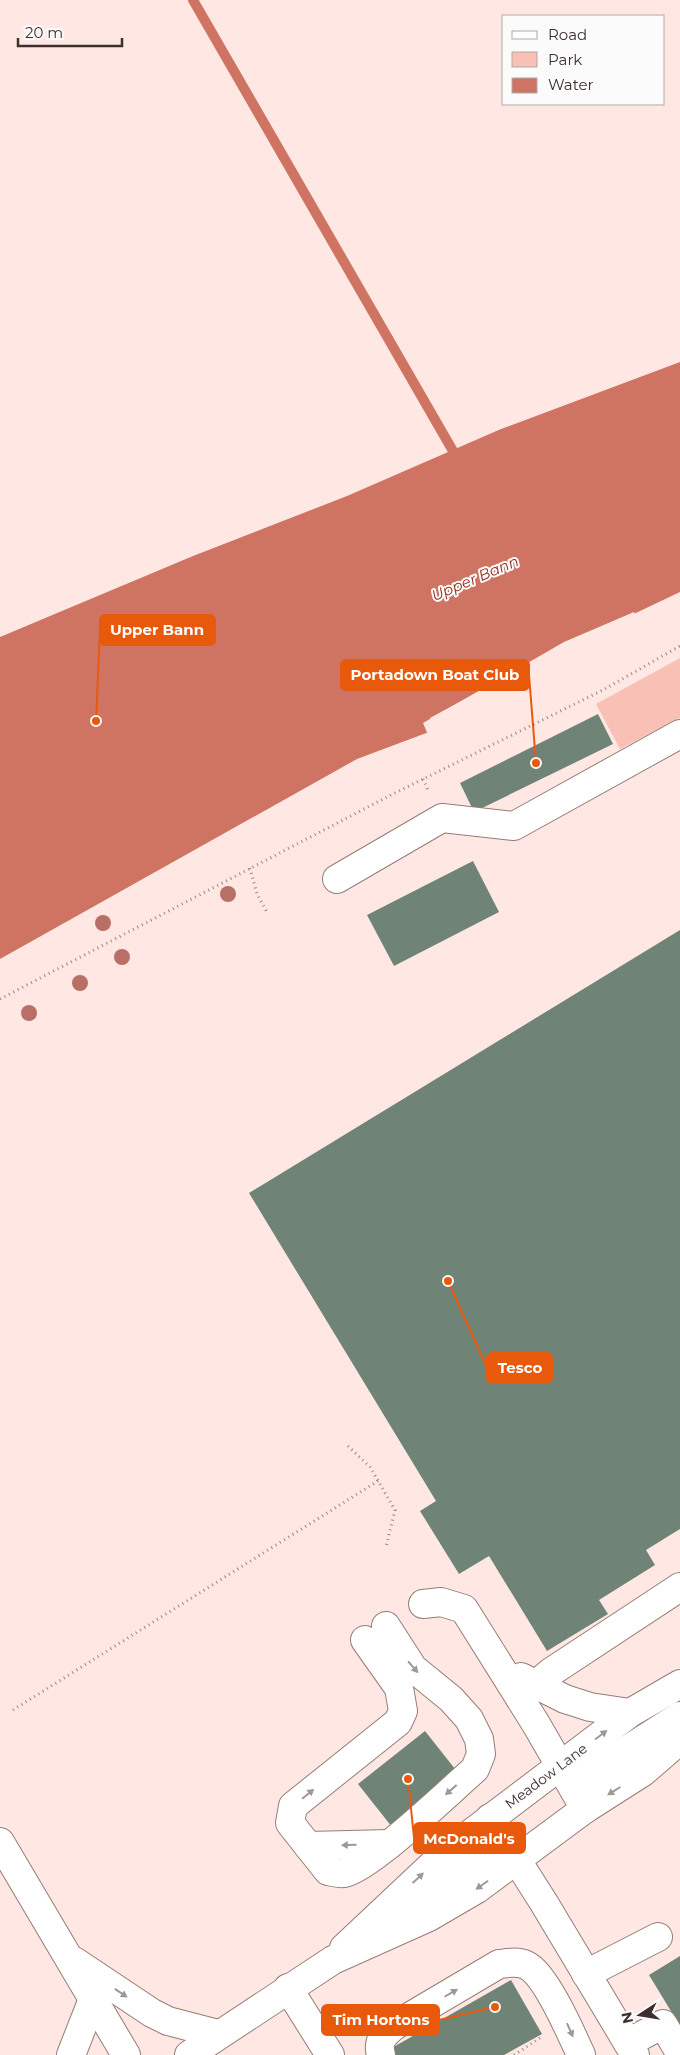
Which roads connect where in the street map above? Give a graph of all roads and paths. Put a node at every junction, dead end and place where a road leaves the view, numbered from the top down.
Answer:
1 (680, 646) edge
2 (680, 734) edge
3 (250, 868) junction
4 (337, 880) dead end
5 (267, 912) dead end
6 (0, 999) edge
7 (348, 1446) dead end
8 (378, 1481) junction
9 (386, 1548) dead end
10 (680, 1587) edge
11 (423, 1604) dead end
12 (680, 1684) edge
13 (528, 1691) junction
14 (14, 1710) dead end
15 (630, 1713) junction
16 (680, 1716) edge
17 (680, 1740) edge
18 (566, 1775) junction
19 (585, 1809) junction
20 (490, 1818) junction
21 (0, 1842) edge
22 (308, 1846) joint
23 (510, 1851) junction
24 (658, 1936) dead end
25 (341, 1951) junction
26 (66, 1956) junction
27 (586, 1974) junction
28 (288, 1988) junction
29 (93, 1999) junction
30 (218, 2034) junction
31 (631, 2049) edge
32 (680, 2052) edge
33 (71, 2055) edge
34 (126, 2055) edge
35 (188, 2055) edge
36 (330, 2055) edge
37 (381, 2055) edge
38 (581, 2055) edge

1 - 3 path
2 - 4 street
3 - 5 path
3 - 6 path
7 - 8 path
8 - 9 path
8 - 14 path
10 - 13 street
11 - 13 street
12 - 15 street, Meadow Lane
13 - 15 street
13 - 18 street
18 -> 15 street, Meadow Lane
16 - 18 street
17 -> 19 street, Meadow Lane
18 - 19 street
18 - 20 street, Meadow Lane
19 - 23 street, Meadow Lane
20 - 23 street
25 -> 20 street, Meadow Lane
21 - 26 street
22 -> 22 street
23 - 25 street, Meadow Lane
23 - 27 street
24 - 27 street
25 - 28 street, Meadow Lane
26 - 29 street
26 -> 30 street
27 - 31 street
28 - 30 street, Meadow Lane
28 - 36 street
29 - 33 street
29 - 34 street
30 - 35 street, Meadow Lane
31 - 32 street
37 -> 38 street

